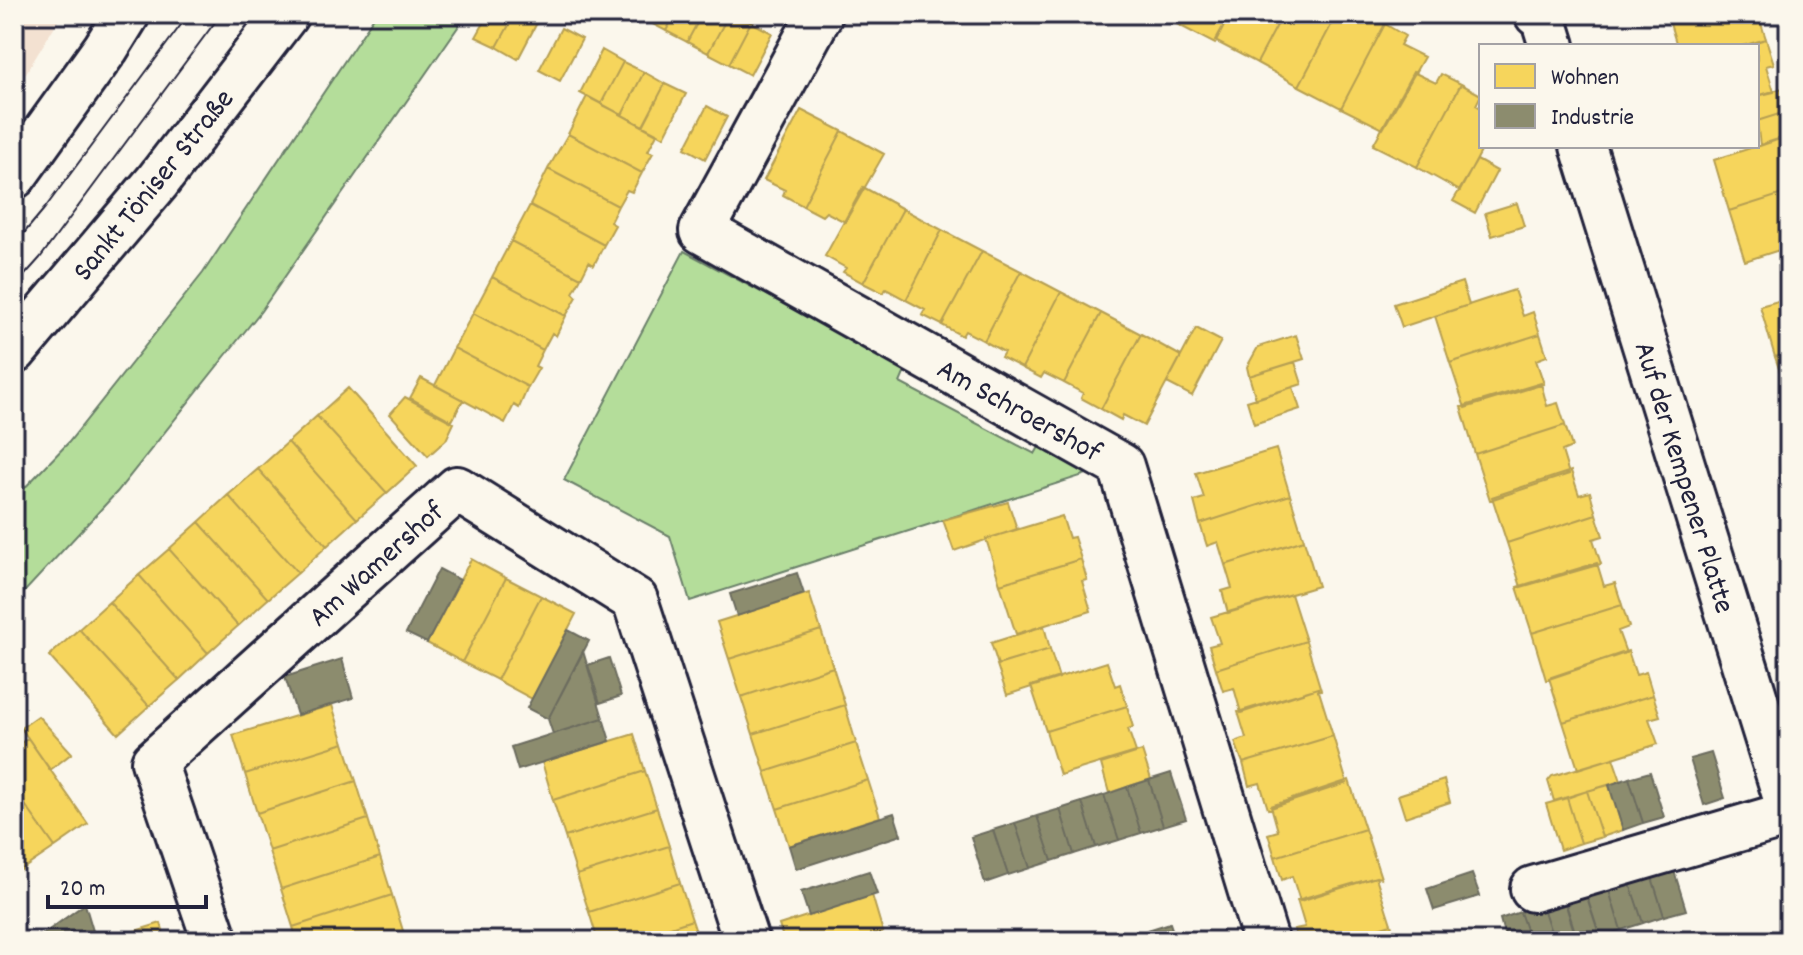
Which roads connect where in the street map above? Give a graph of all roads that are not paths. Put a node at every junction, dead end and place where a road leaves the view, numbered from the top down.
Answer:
1 (127, 14) edge
2 (286, 14) edge
3 (820, 14) edge
4 (1584, 148) edge
5 (14, 176) edge
6 (14, 351) edge
7 (1789, 811) edge
8 (1533, 889) dead end
9 (215, 941) edge
10 (746, 941) edge
11 (1266, 941) edge

1 - 5 street
2 - 6 street, Sankt Töniser Straße
3 - 11 street, Am Schroershof
4 - 7 street, Auf der Kempener Platte
7 - 8 street
9 - 10 street, Am Wamershof

